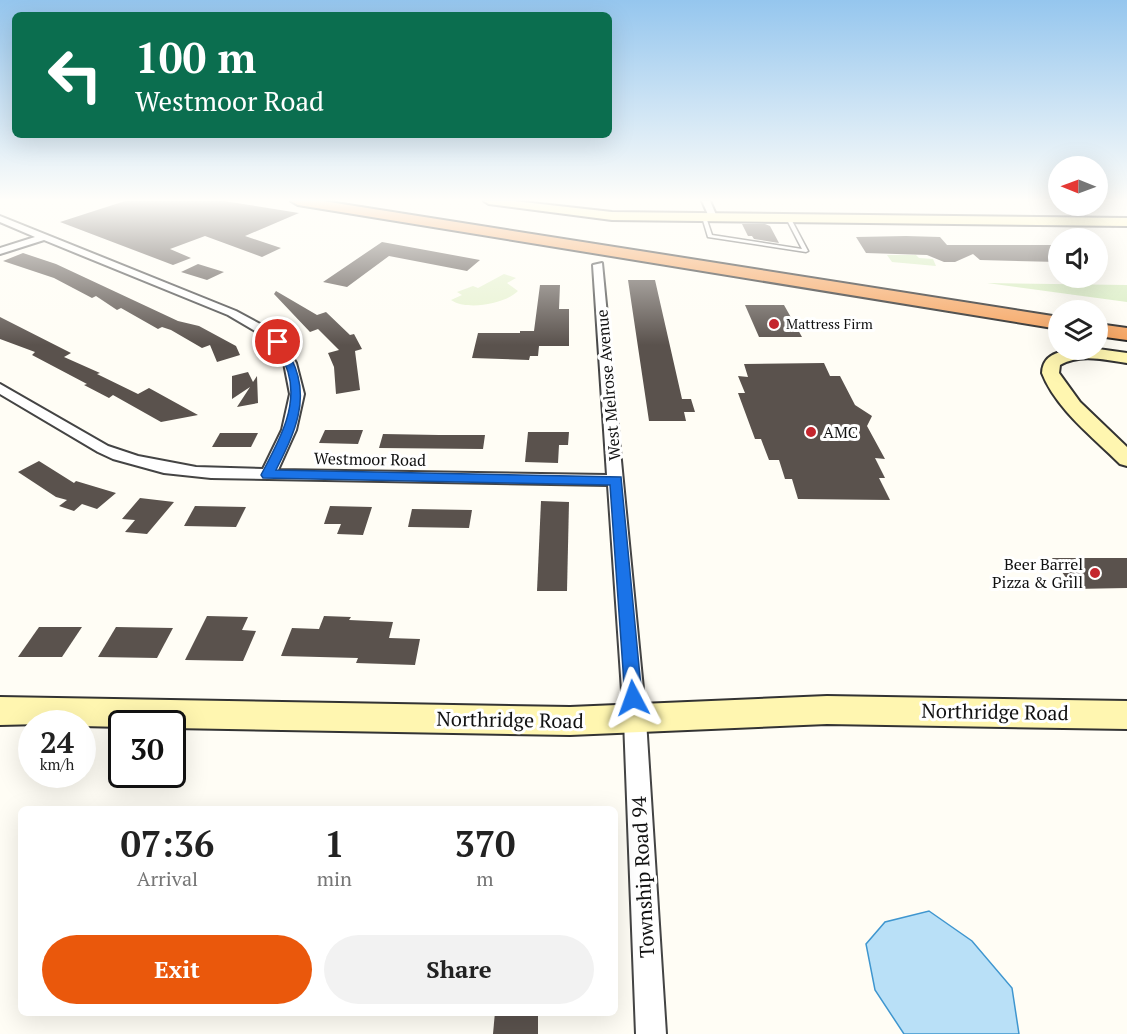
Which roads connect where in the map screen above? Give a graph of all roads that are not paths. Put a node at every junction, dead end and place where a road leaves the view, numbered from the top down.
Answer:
1 (74, 249) edge
2 (599, 249) edge
3 (686, 249) edge
4 (598, 265) dead end
5 (1048, 306) edge
6 (1108, 317) edge
7 (1127, 320) edge
8 (1048, 321) edge
9 (1108, 331) edge
10 (1127, 334) edge
11 (1127, 358) edge
12 (2, 392) edge
13 (1127, 459) edge
14 (268, 475) junction
15 (616, 480) junction
16 (0, 711) edge
17 (1127, 715) edge
18 (635, 720) junction
19 (651, 1034) edge

1 - 14 street
2 - 8 highway
3 - 5 highway
4 - 15 street, West Melrose Avenue
6 - 7 highway
9 - 10 highway
11 - 13 main road
12 - 14 street, Westmoor Road
14 - 15 street, Westmoor Road
15 - 18 street, West Melrose Avenue
16 - 18 main road, Northridge Road
17 - 18 main road, Northridge Road
18 - 19 street, Township Road 94

